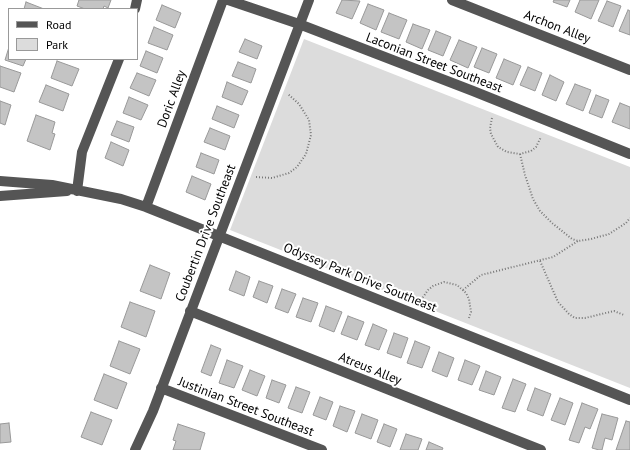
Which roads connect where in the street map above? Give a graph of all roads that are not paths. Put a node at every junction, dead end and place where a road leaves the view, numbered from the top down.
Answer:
1 (223, 0) edge
2 (228, 0) edge
3 (309, 0) edge
4 (452, 0) edge
5 (299, 24) junction
6 (119, 60) edge
7 (630, 70) edge
8 (630, 154) edge
9 (0, 181) edge
10 (77, 191) junction
11 (0, 196) edge
12 (146, 207) junction
13 (218, 236) junction
14 (190, 311) junction
15 (161, 388) junction
16 (630, 400) edge
17 (135, 450) edge
18 (322, 450) edge
19 (541, 450) edge

1 - 12 street, Doric Alley
2 - 5 street, Laconian Street Southeast
3 - 5 street, Coubertin Drive Southeast
4 - 7 street, Archon Alley
5 - 8 street, Laconian Street Southeast
5 - 13 street, Coubertin Drive Southeast
6 - 10 street
9 - 10 street, Odyssey Park Drive Southeast
10 - 11 street, Odyssey Park Drive Southeast
10 - 12 street, Odyssey Park Drive Southeast
12 - 13 street, Odyssey Park Drive Southeast
13 - 14 street, Coubertin Drive Southeast
13 - 16 street, Odyssey Park Drive Southeast
14 - 15 street, Coubertin Drive Southeast
14 - 19 street, Atreus Alley
15 - 17 street, Coubertin Drive Southeast
15 - 18 street, Justinian Street Southeast

